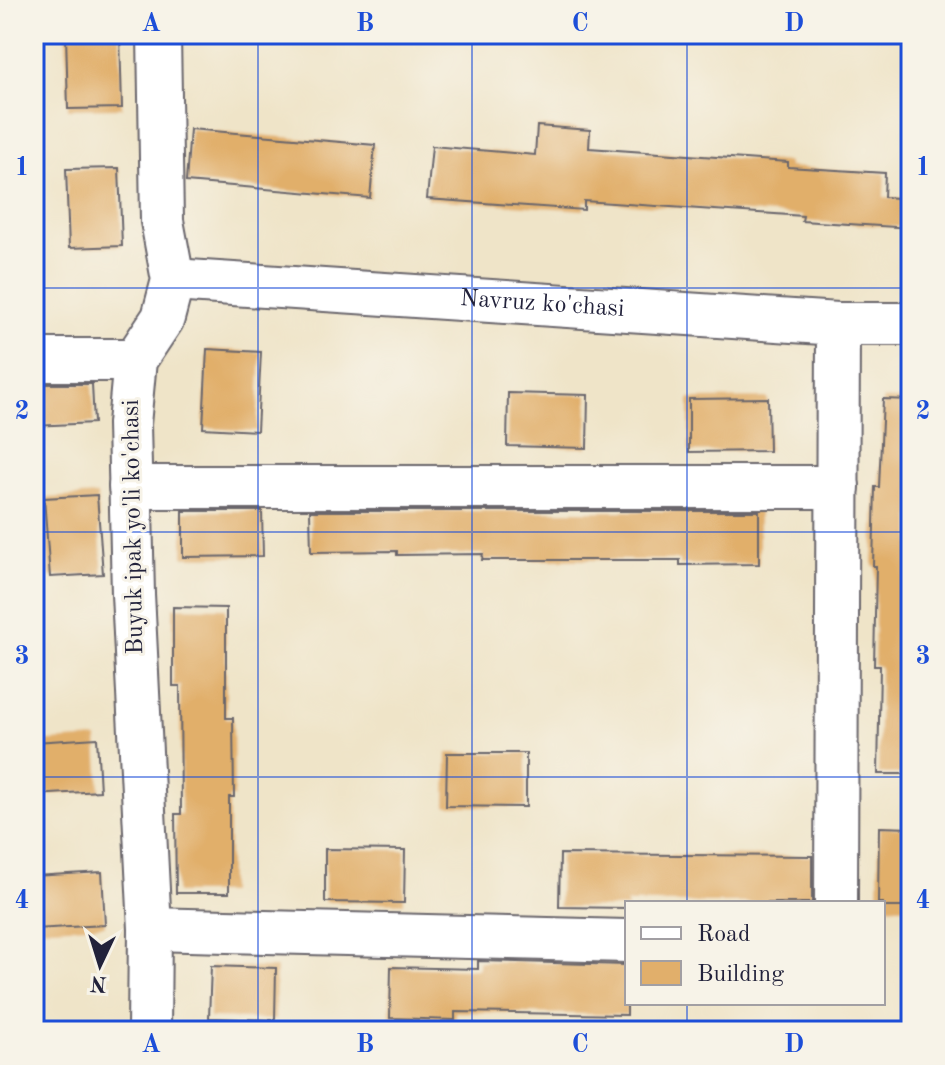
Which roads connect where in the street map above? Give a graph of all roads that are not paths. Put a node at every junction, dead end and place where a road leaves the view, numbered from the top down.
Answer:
1 (159, 34) edge
2 (173, 280) junction
3 (838, 324) junction
4 (911, 324) edge
5 (34, 360) edge
6 (135, 360) junction
7 (130, 487) junction
8 (838, 487) junction
9 (836, 901) edge
10 (150, 929) junction
11 (625, 941) edge
12 (149, 1031) edge

1 - 2 street, Buyuk ipak yo'li ko'chasi
2 - 3 street, Navruz ko'chasi
2 - 6 street, Buyuk ipak yo'li ko'chasi
3 - 4 street, Navruz ko'chasi
3 - 8 street
5 - 6 street
6 - 7 street, Buyuk ipak yo'li ko'chasi
7 - 8 street
7 - 10 street, Buyuk ipak yo'li ko'chasi
8 - 9 street
10 - 11 street
10 - 12 street, Buyuk ipak yo'li ko'chasi

